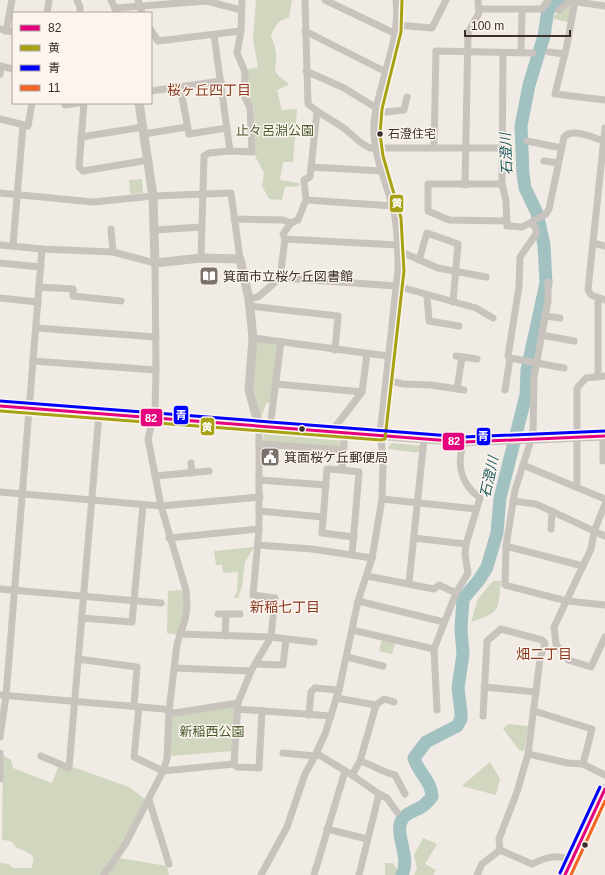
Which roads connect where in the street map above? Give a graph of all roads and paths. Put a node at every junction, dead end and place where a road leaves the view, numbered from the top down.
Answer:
1 (12, 0) edge
2 (50, 0) edge
3 (77, 0) edge
4 (111, 0) edge
5 (242, 0) edge
6 (313, 0) edge
7 (325, 0) edge
8 (397, 0) edge
9 (446, 0) edge
10 (478, 0) edge
11 (548, 0) edge
12 (303, 1) edge
13 (575, 2) junction
14 (139, 3) edge
15 (605, 6) edge
16 (479, 9) junction
17 (241, 10) junction
18 (522, 10) junction
19 (559, 10) dead end
20 (116, 11) edge
21 (47, 12) edge
22 (80, 12) edge
23 (397, 25) junction
24 (6, 31) edge
25 (240, 31) junction
26 (305, 31) junction
27 (152, 32) edge
28 (396, 34) junction
29 (214, 35) junction
30 (467, 52) junction
31 (549, 52) dead end
32 (503, 53) junction
33 (522, 53) junction
34 (533, 53) dead end
35 (565, 54) junction
36 (1, 66) edge
37 (12, 69) edge
38 (306, 71) junction
39 (386, 72) junction
40 (0, 74) edge
41 (221, 81) junction
42 (180, 86) junction
43 (152, 91) edge
44 (407, 97) dead end
45 (605, 100) edge
46 (32, 104) edge
47 (66, 104) edge
48 (74, 104) edge
49 (84, 104) edge
50 (139, 104) edge
51 (378, 111) junction
52 (317, 112) junction
53 (0, 119) edge
54 (23, 125) junction
55 (187, 127) junction
56 (227, 128) junction
57 (605, 128) edge
58 (144, 130) junction
59 (81, 137) junction
60 (604, 139) edge
61 (527, 141) dead end
62 (376, 147) junction
63 (434, 147) junction
64 (466, 148) junction
65 (503, 148) junction
66 (562, 148) junction
67 (230, 151) junction
68 (149, 160) junction
69 (544, 161) dead end
70 (558, 163) junction
71 (311, 167) junction
72 (382, 171) junction
73 (465, 184) junction
74 (502, 184) junction
75 (602, 192) edge
76 (0, 193) edge
77 (203, 194) junction
78 (17, 195) junction
79 (153, 196) junction
80 (306, 200) junction
81 (393, 206) junction
82 (234, 219) junction
83 (507, 221) junction
84 (533, 221) junction
85 (290, 223) junction
86 (202, 227) junction
87 (111, 229) dead end
88 (154, 230) junction
89 (285, 239) junction
90 (593, 243) junction
91 (0, 245) edge
92 (14, 246) junction
93 (605, 246) edge
94 (399, 248) junction
95 (42, 249) junction
96 (112, 252) junction
97 (201, 258) junction
98 (240, 259) junction
99 (419, 260) junction
100 (0, 263) edge
101 (155, 263) junction
102 (41, 267) junction
103 (456, 271) junction
104 (486, 277) dead end
105 (280, 278) junction
106 (548, 282) dead end
107 (397, 286) junction
108 (39, 287) junction
109 (427, 296) junction
110 (0, 298) edge
111 (602, 299) edge
112 (121, 301) dead end
113 (38, 302) junction
114 (453, 302) junction
115 (249, 303) junction
116 (545, 316) junction
117 (493, 318) dead end
118 (560, 318) dead end
119 (459, 326) dead end
120 (36, 328) junction
121 (542, 336) junction
122 (156, 337) junction
123 (253, 338) junction
124 (574, 341) dead end
125 (281, 342) junction
126 (335, 350) junction
127 (368, 354) junction
128 (388, 356) junction
129 (510, 358) junction
130 (477, 359) dead end
131 (33, 361) junction
132 (536, 363) junction
133 (564, 368) dead end
134 (156, 370) junction
135 (602, 376) edge
136 (386, 380) junction
137 (276, 384) junction
138 (504, 390) dead end
139 (362, 392) junction
140 (0, 406) edge
141 (29, 408) junction
142 (99, 414) junction
143 (154, 418) junction
144 (259, 426) junction
145 (270, 427) junction
146 (332, 431) junction
147 (345, 432) junction
148 (381, 435) junction
149 (576, 436) junction
150 (604, 436) edge
151 (424, 439) junction
152 (528, 439) junction
153 (464, 442) junction
154 (259, 444) junction
155 (344, 450) junction
156 (603, 461) dead end
157 (191, 463) dead end
158 (523, 465) junction
159 (342, 470) junction
160 (209, 471) dead end
161 (192, 472) junction
162 (155, 476) junction
163 (259, 480) junction
164 (326, 485) junction
165 (577, 486) junction
166 (0, 492) edge
167 (22, 494) junction
168 (260, 497) junction
169 (382, 499) junction
170 (605, 499) edge
171 (92, 500) junction
172 (513, 501) junction
173 (418, 502) junction
174 (605, 504) edge
175 (142, 505) junction
176 (161, 506) junction
177 (476, 508) junction
178 (259, 511) junction
179 (552, 511) junction
180 (323, 517) junction
181 (259, 529) junction
182 (551, 529) dead end
183 (594, 532) junction
184 (605, 536) edge
185 (354, 537) junction
186 (169, 538) junction
187 (414, 538) junction
188 (466, 544) junction
189 (258, 545) junction
190 (506, 546) junction
191 (352, 555) junction
192 (372, 558) junction
193 (583, 566) junction
194 (367, 576) junction
195 (409, 583) junction
196 (0, 589) edge
197 (15, 590) junction
198 (456, 593) junction
199 (84, 595) junction
200 (134, 600) junction
201 (567, 600) junction
202 (358, 601) junction
203 (161, 602) dead end
204 (605, 605) edge
205 (240, 614) dead end
206 (82, 618) junction
207 (444, 622) junction
208 (352, 630) junction
209 (180, 634) junction
210 (225, 636) junction
211 (271, 637) junction
212 (605, 637) edge
213 (286, 639) junction
214 (314, 642) dead end
215 (434, 649) junction
216 (347, 657) junction
217 (78, 659) junction
218 (255, 664) junction
219 (383, 666) dead end
220 (174, 668) junction
221 (251, 671) junction
222 (484, 687) junction
223 (339, 690) junction
224 (536, 692) junction
225 (3, 695) edge
226 (336, 698) junction
227 (75, 702) junction
228 (394, 702) dead end
229 (376, 705) junction
230 (137, 706) junction
231 (237, 706) junction
232 (437, 710) dead end
233 (169, 711) junction
234 (262, 711) junction
235 (534, 712) junction
236 (310, 715) junction
237 (331, 716) junction
238 (482, 716) dead end
239 (0, 737) edge
240 (0, 753) edge
241 (283, 753) dead end
242 (316, 754) junction
243 (528, 754) junction
244 (41, 756) dead end
245 (360, 761) junction
246 (234, 764) junction
247 (583, 764) junction
248 (163, 771) junction
249 (348, 773) junction
250 (605, 775) edge
251 (0, 779) edge
252 (605, 789) edge
253 (379, 794) junction
254 (405, 794) dead end
255 (149, 800) junction
256 (602, 805) edge
257 (397, 812) dead end
258 (327, 829) junction
259 (367, 839) junction
260 (500, 850) junction
261 (572, 860) junction
262 (169, 864) dead end
263 (104, 875) edge
264 (261, 875) edge
265 (314, 875) edge
266 (359, 875) edge
267 (477, 875) edge
268 (565, 875) edge

1 - 24 street
2 - 21 street
3 - 22 street
4 - 20 street
5 - 17 street
6 - 12 street
7 - 28 street
8 - 23 street
9 - 23 street
10 - 16 street
11 - 18 street
12 - 26 street
13 - 15 street
13 - 19 street
13 - 35 street
14 - 17 street
14 - 20 street
16 - 18 street
16 - 30 street
17 - 25 street
18 - 33 street
23 - 28 street
25 - 29 street
25 - 67 street
26 - 38 street
26 - 39 street
27 - 29 street
28 - 39 street
29 - 41 street
30 - 32 street
30 - 63 street
30 - 64 street
31 - 35 street
32 - 33 street
32 - 65 street
33 - 34 street
35 - 45 street
36 - 37 street
36 - 40 street
38 - 51 street
38 - 52 street
39 - 51 street
41 - 42 street
41 - 56 street
42 - 43 street
42 - 55 street
44 - 51 street
46 - 54 street
47 - 48 street
49 - 59 street
50 - 58 street
51 - 62 street
52 - 62 street
52 - 71 street
53 - 54 street
54 - 78 street
55 - 56 street
55 - 58 street
56 - 67 street
57 - 60 street
58 - 59 street
58 - 68 street
59 - 68 street
60 - 66 street
60 - 75 street
61 - 66 street
62 - 63 street
62 - 72 street
63 - 64 street
64 - 65 street
64 - 73 street
65 - 74 street
66 - 70 street
67 - 77 street
68 - 79 street
69 - 70 street
70 - 84 street
71 - 72 street
71 - 80 street
72 - 81 street
73 - 74 street
73 - 83 street
74 - 83 street
75 - 90 street
76 - 78 street
77 - 79 street
77 - 82 street
77 - 86 street
78 - 79 street
78 - 92 street
79 - 88 street
80 - 81 street
80 - 85 street
81 - 94 street
82 - 85 street
82 - 98 street
83 - 84 street
84 - 129 street
85 - 89 street
86 - 88 street
86 - 97 street
87 - 96 street
88 - 101 street
89 - 94 street
89 - 105 street
90 - 93 street
90 - 111 street
91 - 92 street
92 - 95 street
94 - 99 street
94 - 107 street
95 - 96 street
95 - 102 street
96 - 101 street
97 - 98 street
97 - 101 street
98 - 115 street
99 - 103 street
99 - 103 street
100 - 102 street
101 - 122 street
102 - 108 street
103 - 104 street
103 - 114 street
105 - 107 street
105 - 115 street
106 - 116 street
107 - 109 street
107 - 128 street
108 - 112 street
108 - 113 street
109 - 114 street
109 - 119 street
110 - 113 street
111 - 135 street
113 - 120 street
114 - 117 street
115 - 123 street
115 - 126 street
116 - 118 street
116 - 121 street
120 - 122 street
120 - 131 street
121 - 124 street
121 - 132 street
122 - 134 street
123 - 125 street
123 - 144 street
125 - 126 street
125 - 137 street
126 - 127 street
127 - 128 street
127 - 139 street
128 - 136 street
129 - 132 street
129 - 138 street
130 - 136 street
131 - 134 street
131 - 141 street
132 - 133 street
132 - 152 street
134 - 143 street
135 - 149 street
136 - 148 street
137 - 139 street
137 - 145 street
139 - 146 street
140 - 141 street
141 - 142 street
141 - 167 street
142 - 143 street
142 - 171 street
143 - 144 street
143 - 162 street
144 - 145 street
144 - 154 street
145 - 146 street
146 - 147 street
147 - 148 street
147 - 155 street
148 - 151 street
148 - 169 street
149 - 150 street
149 - 152 street
149 - 165 street
150 - 156 street
151 - 153 street
151 - 173 street
152 - 153 street
152 - 158 street
153 - 177 street
154 - 155 street
154 - 163 street
155 - 159 street
157 - 161 street
158 - 165 street
158 - 172 street
159 - 164 street
159 - 185 street
160 - 161 street
161 - 162 street
162 - 176 street
163 - 164 street
163 - 168 street
164 - 180 street
165 - 170 street
166 - 167 street
167 - 171 street
167 - 197 street
168 - 176 street
168 - 178 street
169 - 173 street
169 - 192 street
171 - 175 street
171 - 199 street
172 - 179 street
172 - 190 street
173 - 177 street
173 - 187 street
174 - 183 street
175 - 176 street
175 - 200 street
176 - 186 street
177 - 188 street
178 - 180 street
178 - 181 street
179 - 182 street
179 - 183 street
180 - 185 street
181 - 186 street
181 - 189 street
183 - 184 street
183 - 193 street
185 - 191 street
186 - 209 street
187 - 188 street
187 - 195 street
188 - 198 street
189 - 191 street
189 - 211 street
190 - 193 street
190 - 201 street
191 - 192 street
192 - 194 street
193 - 201 street
194 - 195 street
194 - 202 street
195 - 198 street
196 - 197 street
197 - 199 street
197 - 225 street
198 - 207 street
199 - 200 street
199 - 206 street
200 - 203 street
200 - 206 street
201 - 204 street
201 - 212 street
202 - 207 street
202 - 208 street
205 - 210 street
206 - 217 street
207 - 215 street
208 - 215 street
208 - 216 street
209 - 210 street
209 - 220 street
210 - 211 street
211 - 213 street
211 - 218 street
213 - 214 street
213 - 218 street
215 - 232 street
216 - 219 street
216 - 223 street
217 - 227 street
217 - 230 street
218 - 221 street
220 - 221 street
220 - 233 street
221 - 231 street
222 - 224 street
222 - 224 street
222 - 238 street
223 - 226 street
223 - 236 street
224 - 235 street
225 - 227 street
225 - 239 street
226 - 229 street
226 - 237 street
227 - 230 street
227 - 244 street
228 - 229 street
229 - 245 street
230 - 233 street
230 - 248 street
231 - 233 street
231 - 234 street
231 - 246 street
233 - 248 street
234 - 236 street
234 - 246 street
235 - 243 street
235 - 247 street
236 - 237 street
237 - 242 street
240 - 251 street
241 - 242 street
242 - 249 street
242 - 264 street
243 - 247 street
243 - 260 street
245 - 249 street
245 - 254 street
246 - 248 street
247 - 250 street
248 - 255 street
249 - 253 street
249 - 258 street
252 - 256 street
253 - 257 street
253 - 259 street
255 - 262 street
255 - 263 street
256 - 261 street
258 - 259 street
258 - 265 street
259 - 266 street
260 - 261 street
260 - 267 street
261 - 268 street

